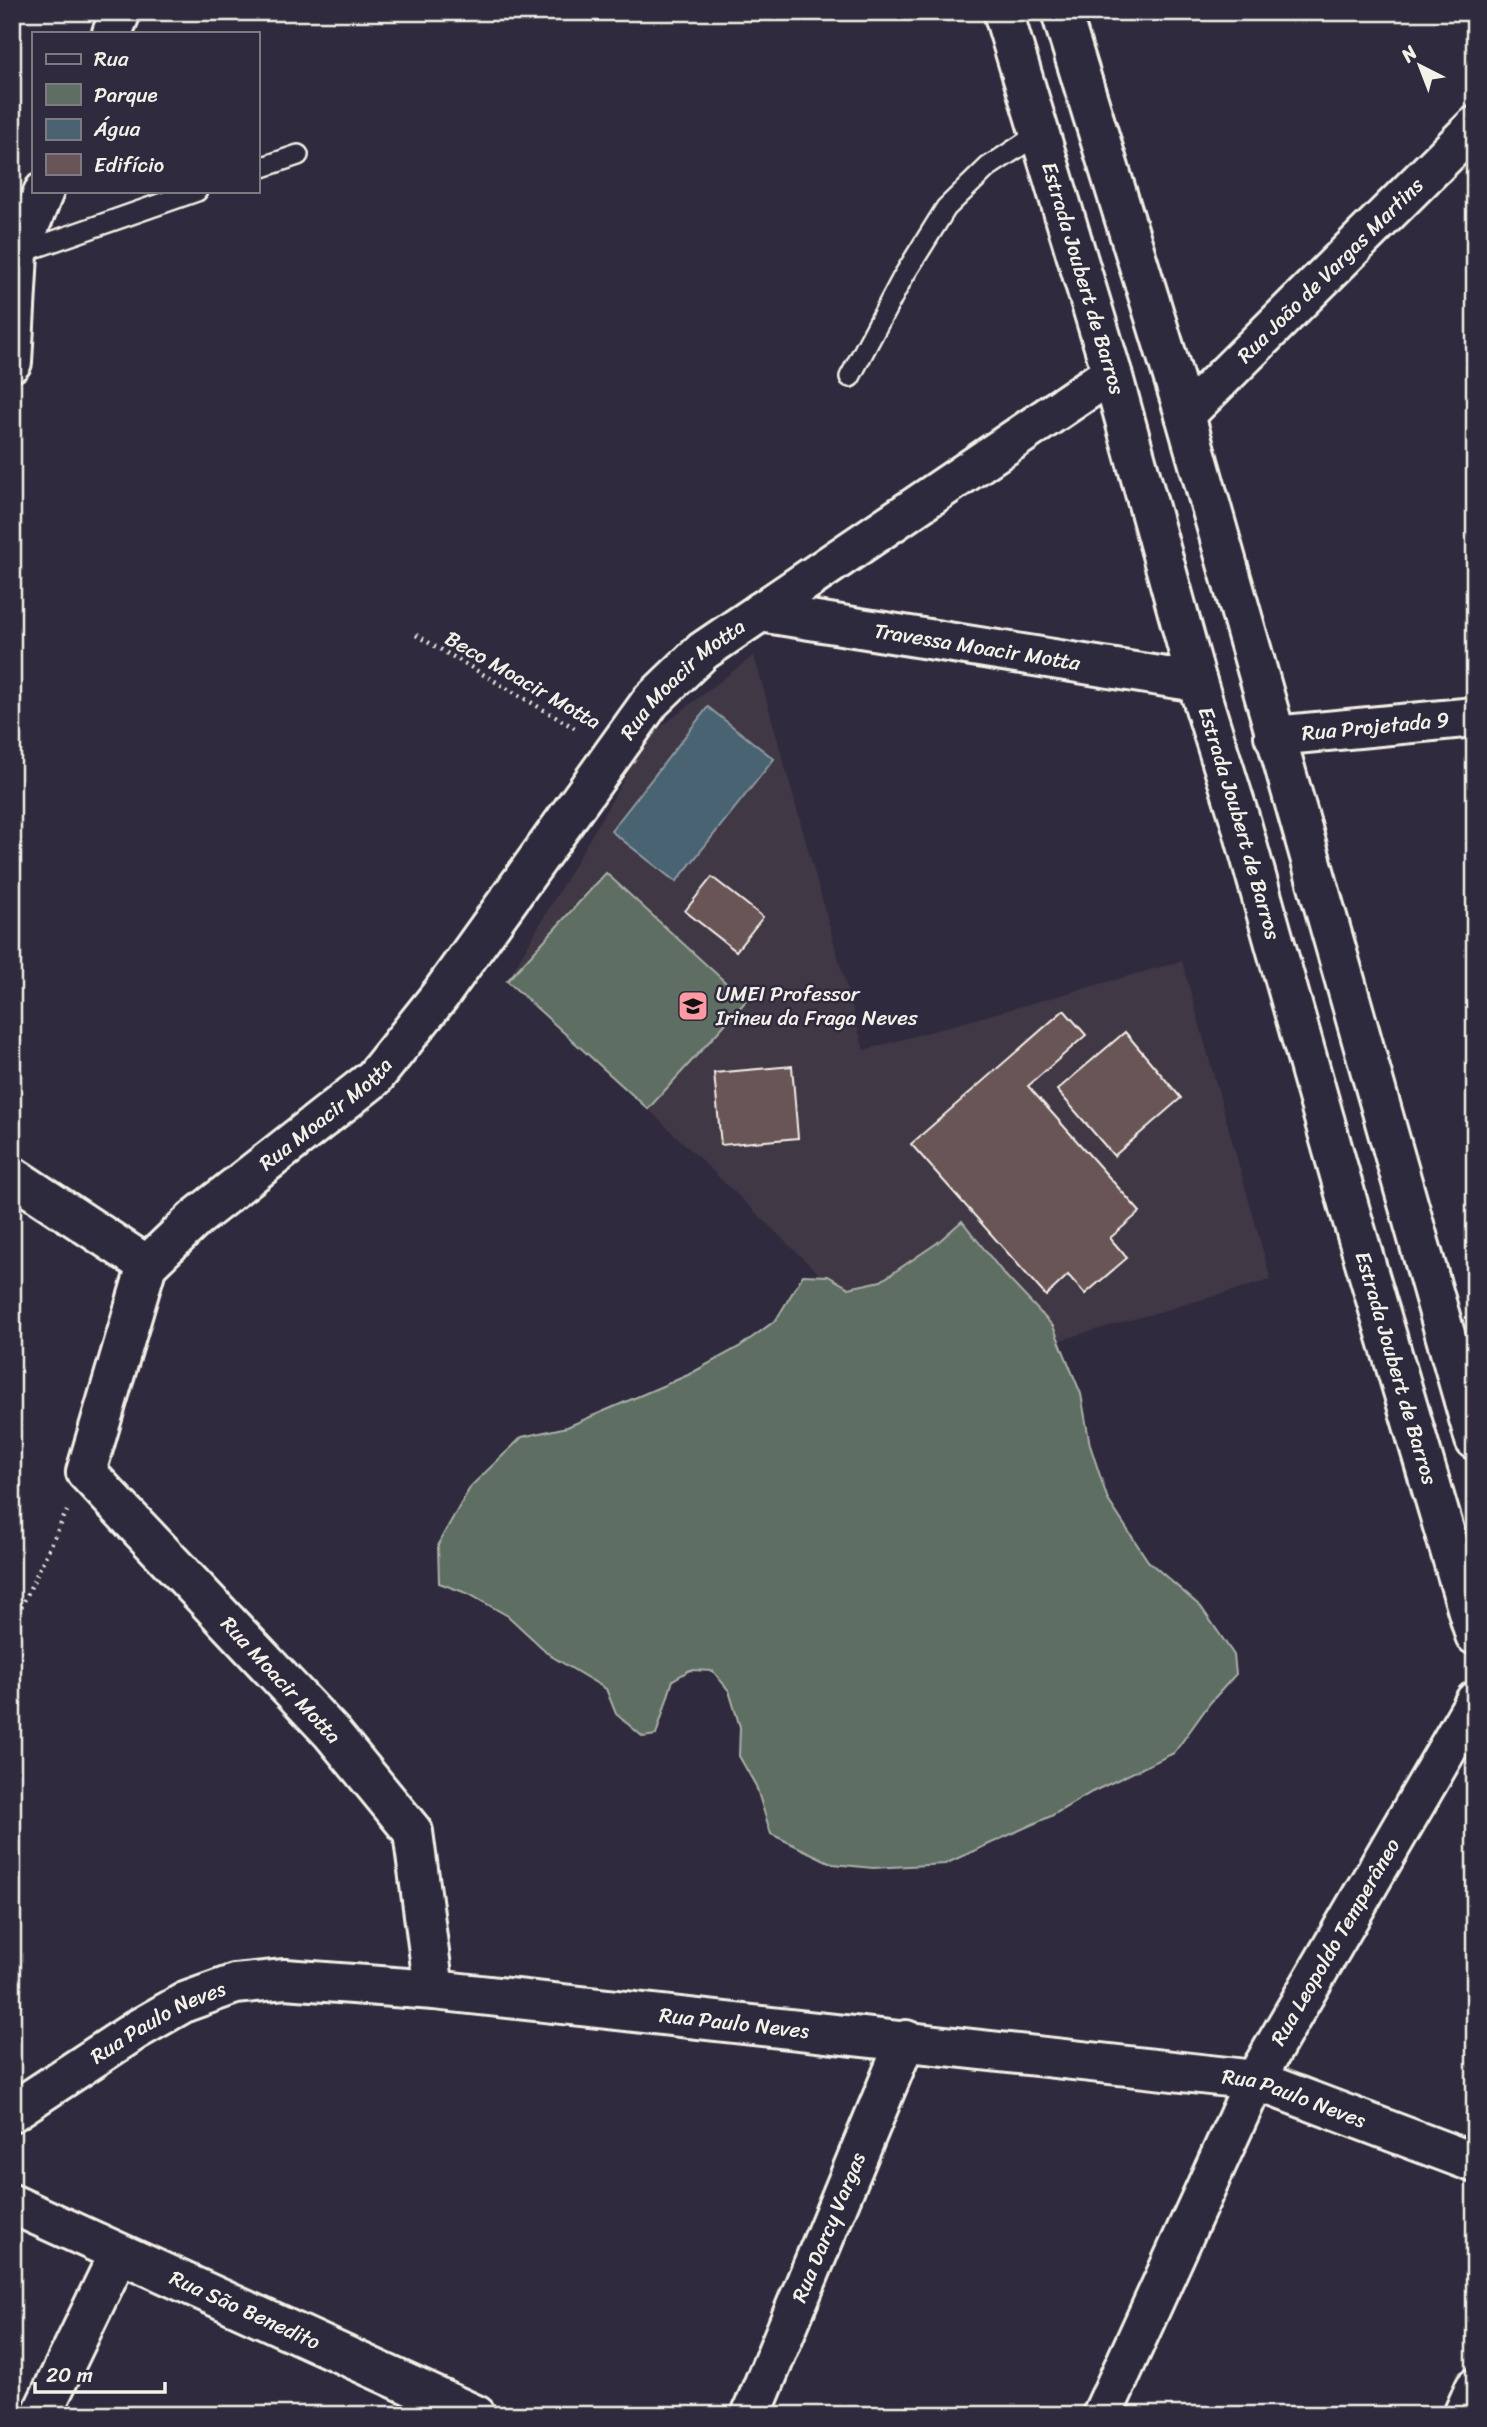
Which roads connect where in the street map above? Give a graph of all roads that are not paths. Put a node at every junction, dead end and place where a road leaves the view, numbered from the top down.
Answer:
1 (121, 12) edge
2 (1003, 12) edge
3 (1061, 12) edge
4 (112, 32) edge
5 (1475, 126) edge
6 (1040, 133) junction
7 (298, 155) dead end
8 (259, 168) edge
9 (44, 192) edge
10 (194, 192) edge
11 (15, 254) edge
12 (12, 362) edge
13 (1112, 373) junction
14 (850, 377) dead end
15 (1185, 415) junction
16 (760, 612) junction
17 (1196, 682) junction
18 (1475, 717) edge
19 (1274, 736) junction
20 (12, 1176) edge
21 (146, 1265) junction
22 (1475, 1440) edge
23 (1475, 1635) edge
24 (1475, 1701) edge
25 (434, 1990) junction
26 (906, 2040) junction
27 (1255, 2080) junction
28 (12, 2112) edge
29 (1475, 2163) edge
30 (12, 2204) edge
31 (118, 2255) junction
32 (1475, 2388) edge
33 (423, 2403) edge
34 (41, 2415) edge
35 (476, 2415) edge
36 (751, 2415) edge
37 (1102, 2415) edge
38 (1463, 2415) edge

1 - 4 street
2 - 6 street, Estrada Joubert de Barros
3 - 15 street
5 - 15 street, Rua João de Vargas Martins
6 - 13 street, Estrada Joubert de Barros
6 - 14 lane
7 - 8 lane
9 - 11 street
10 - 11 lane
11 - 12 street
13 - 16 street, Rua Moacir Motta
13 - 17 street, Estrada Joubert de Barros
15 - 19 street
16 - 17 street, Travessa Moacir Motta
16 - 21 street, Rua Moacir Motta
17 - 23 street, Estrada Joubert de Barros
18 - 19 street, Rua Projetada 9
19 - 22 street
20 - 21 street
21 - 25 street, Rua Moacir Motta
24 - 27 street, Rua Leopoldo Temperâneo
25 - 26 street, Rua Paulo Neves
25 - 28 street, Rua Paulo Neves
26 - 27 street, Rua Paulo Neves
26 - 36 street, Rua Darcy Vargas
27 - 29 street, Rua Paulo Neves
27 - 37 street, Rua Leopoldo Temperâneo
30 - 31 street, Rua São Benedito
31 - 33 street, Rua São Benedito
31 - 34 street
32 - 38 street
33 - 35 street, Rua São Benedito

